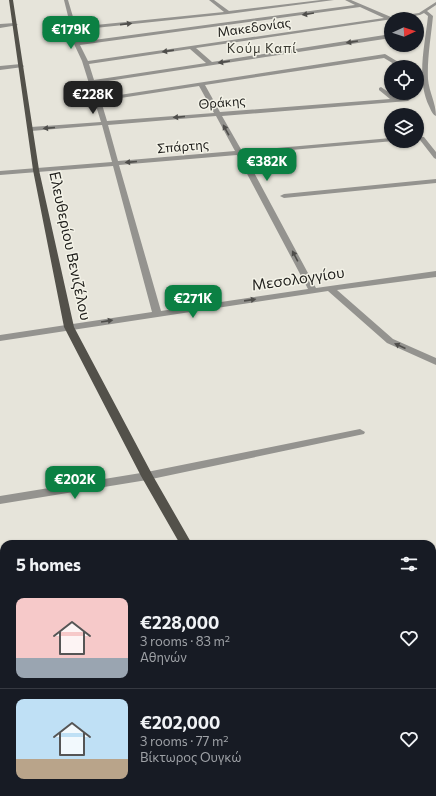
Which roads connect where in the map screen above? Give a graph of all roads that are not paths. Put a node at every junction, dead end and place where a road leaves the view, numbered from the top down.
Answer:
1 (11, 0) edge
2 (66, 0) edge
3 (211, 0) edge
4 (332, 0) edge
5 (347, 0) edge
6 (352, 0) edge
7 (436, 3) edge
8 (360, 6) junction
9 (424, 11) joint
10 (228, 13) junction
11 (384, 16) edge
12 (384, 19) edge
13 (15, 25) junction
14 (0, 26) edge
15 (72, 30) junction
16 (45, 32) dead end
17 (384, 37) edge
18 (78, 44) junction
19 (191, 47) junction
20 (392, 60) edge
21 (86, 63) junction
22 (211, 64) junction
23 (21, 66) junction
24 (0, 68) edge
25 (92, 82) junction
26 (201, 84) junction
27 (380, 89) dead end
28 (384, 92) edge
29 (98, 100) junction
30 (396, 100) edge
31 (218, 114) junction
32 (436, 114) edge
33 (104, 123) junction
34 (31, 129) junction
35 (384, 141) edge
36 (424, 144) edge
37 (240, 153) junction
38 (436, 157) edge
39 (116, 164) junction
40 (36, 170) junction
41 (0, 174) edge
42 (436, 181) edge
43 (284, 196) dead end
44 (436, 274) edge
45 (330, 288) junction
46 (314, 291) junction
47 (157, 314) junction
48 (69, 327) junction
49 (0, 338) edge
50 (436, 362) edge
51 (360, 432) dead end
52 (147, 476) junction
53 (0, 500) edge
54 (184, 540) edge

1 - 13 main road, Ελευθερίου Βενιζέλου
2 - 15 street
3 - 10 street
4 - 10 street
5 - 6 street
5 - 8 street
7 - 9 street, Μακεδονίας
8 - 11 street
8 -> 18 street
9 - 32 street
15 -> 10 street
12 - 19 street, Μακεδονίας
13 - 14 street
13 - 23 main road, Ελευθερίου Βενιζέλου
15 - 16 street
15 - 18 street
17 -> 22 street
18 - 21 street
19 -> 21 street, Μακεδονίας
19 - 22 street
20 - 26 street
21 - 25 street
22 - 25 street
23 - 24 street
23 - 34 main road, Ελευθερίου Βενιζέλου
25 - 29 street
26 - 29 street
26 - 31 street
27 - 28 street
29 - 33 street
30 - 31 street, Θράκης
31 -> 33 street, Θράκης
37 -> 31 street
33 -> 34 street, Θράκης
33 - 39 street
34 - 40 main road, Ελευθερίου Βενιζέλου
35 - 37 street, Σπάρτης
36 - 38 street
37 -> 39 street, Σπάρτης
46 -> 37 street
39 - 40 street, Σπάρτης
39 - 47 street
40 - 41 street, Σπάρτης
40 - 48 main road, Ελευθερίου Βενιζέλου
42 - 43 street
44 - 45 street, Μεσολογγίου
45 - 46 street, Μεσολογγίου
50 -> 45 street
47 -> 46 street, Μεσολογγίου
48 -> 47 street, Μεσολογγίου
48 - 49 street, Μεσολογγίου
48 - 52 main road, Ελευθερίου Βενιζέλου
51 - 52 street
52 - 53 street
52 - 54 main road, Ελευθερίου Βενιζέλου

